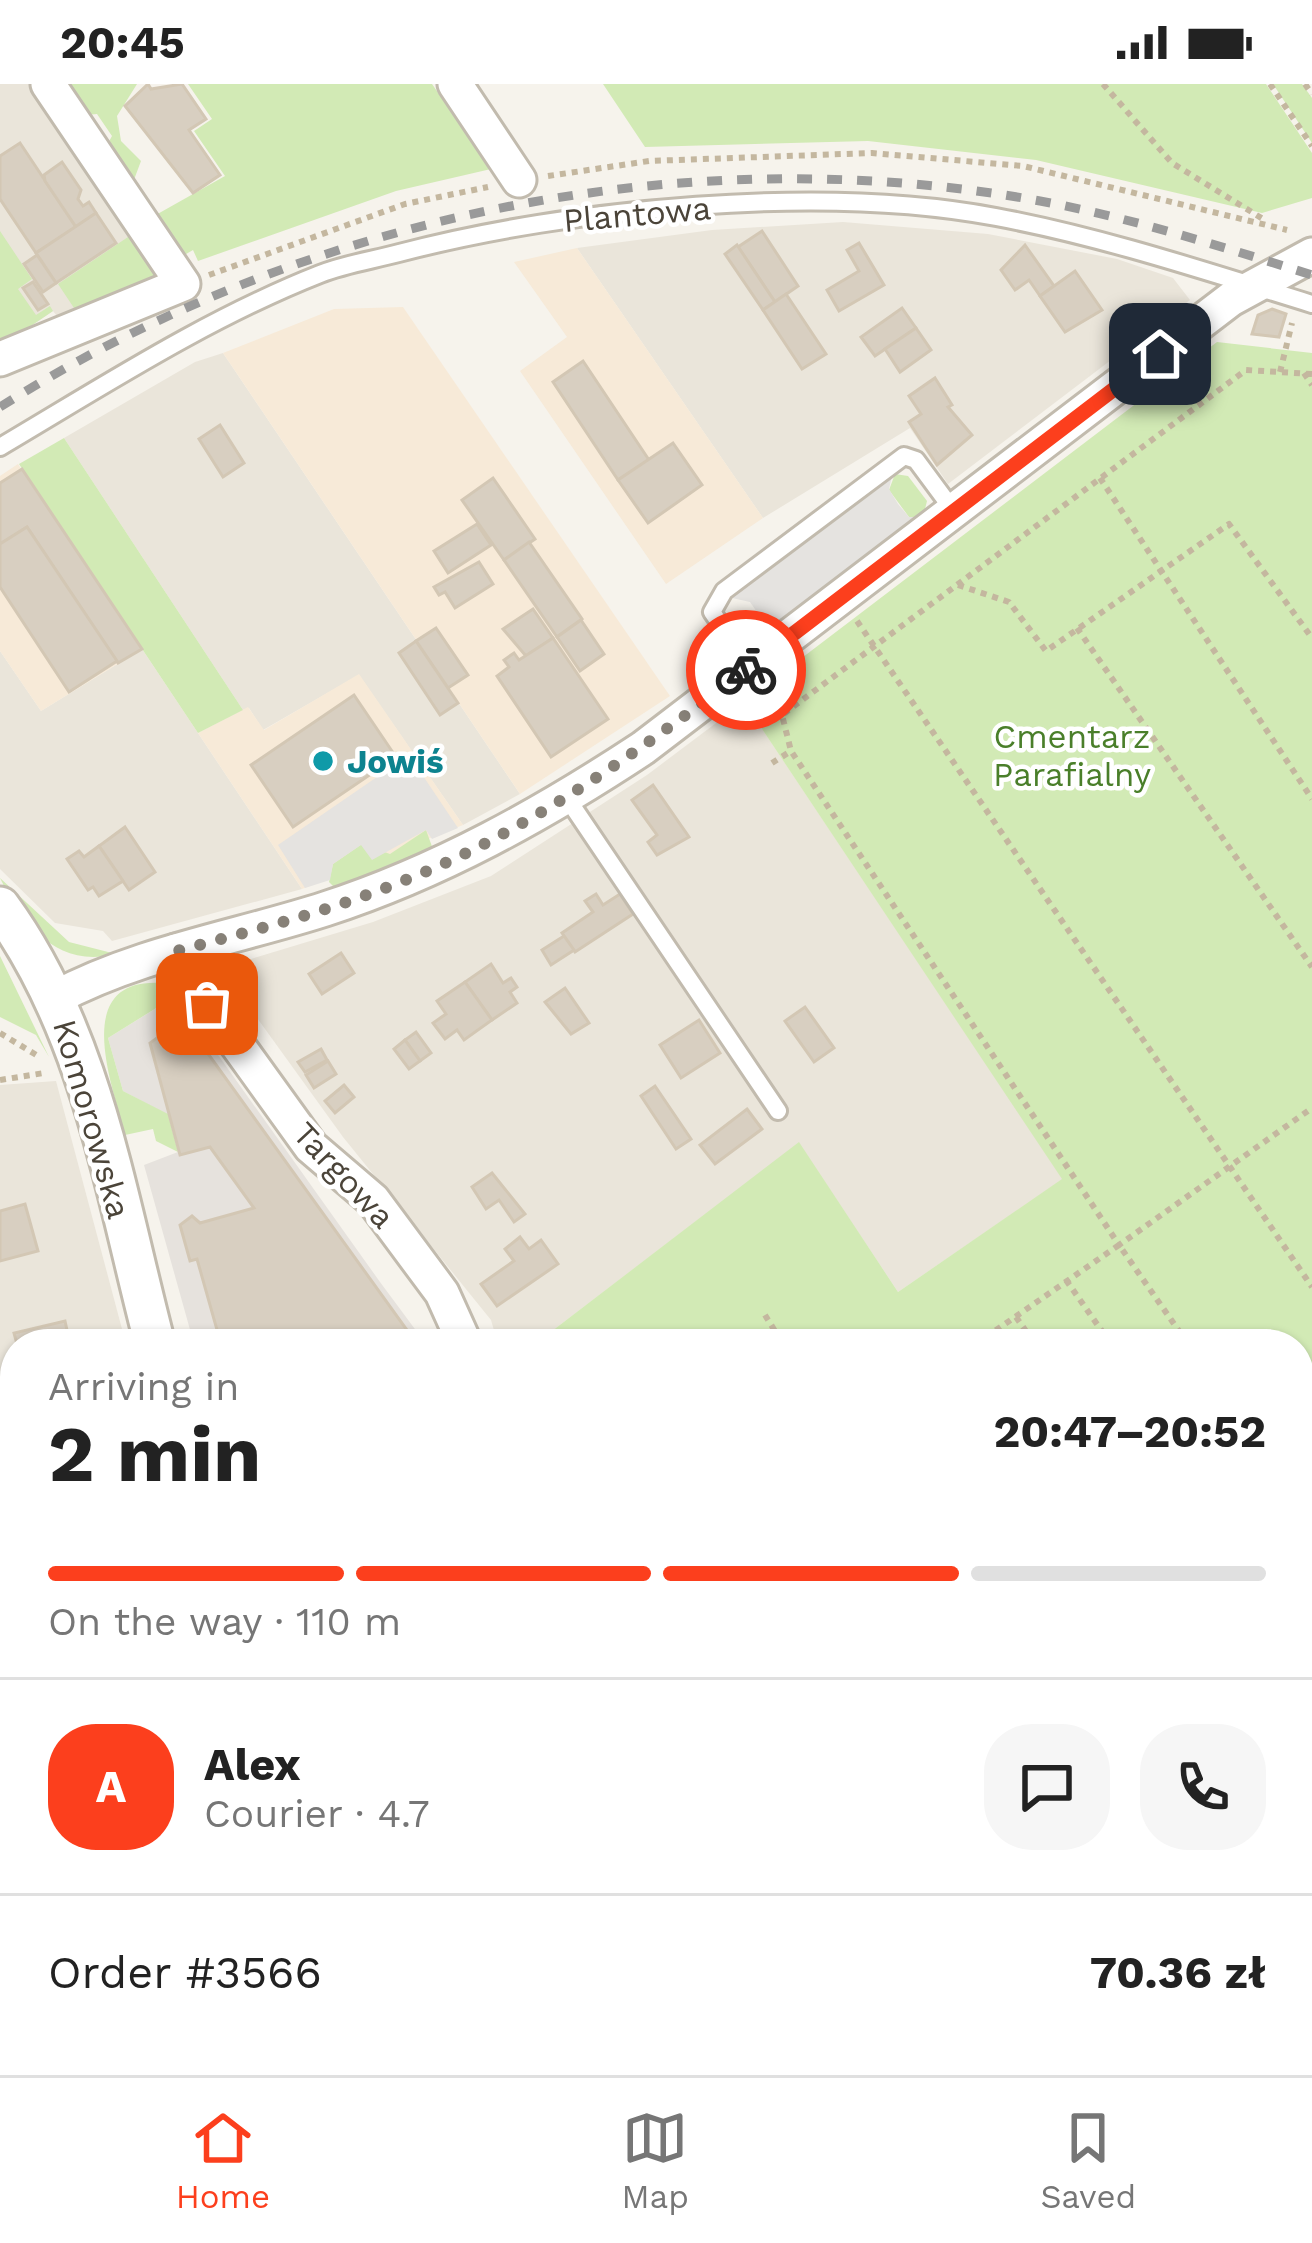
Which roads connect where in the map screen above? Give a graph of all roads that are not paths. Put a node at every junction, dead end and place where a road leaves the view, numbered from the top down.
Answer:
1 (48, 84) edge
2 (455, 84) edge
3 (519, 180) dead end
4 (1304, 282) edge
5 (1251, 287) junction
6 (0, 359) edge
7 (0, 448) edge
8 (953, 510) junction
9 (750, 667) junction
10 (567, 798) junction
11 (0, 907) edge
12 (176, 951) junction
13 (55, 998) junction
14 (778, 1111) dead end
15 (150, 1329) edge
16 (458, 1329) edge

1 - 6 street
2 - 3 street
4 - 5 street
5 - 7 lane, Plantowa
5 - 8 street
8 - 9 street
8 - 9 lane
9 - 10 street
10 - 12 street
10 - 14 lane
11 - 13 street, Komorowska
12 - 13 street
12 - 16 street, Targowa
13 - 15 street, Komorowska

